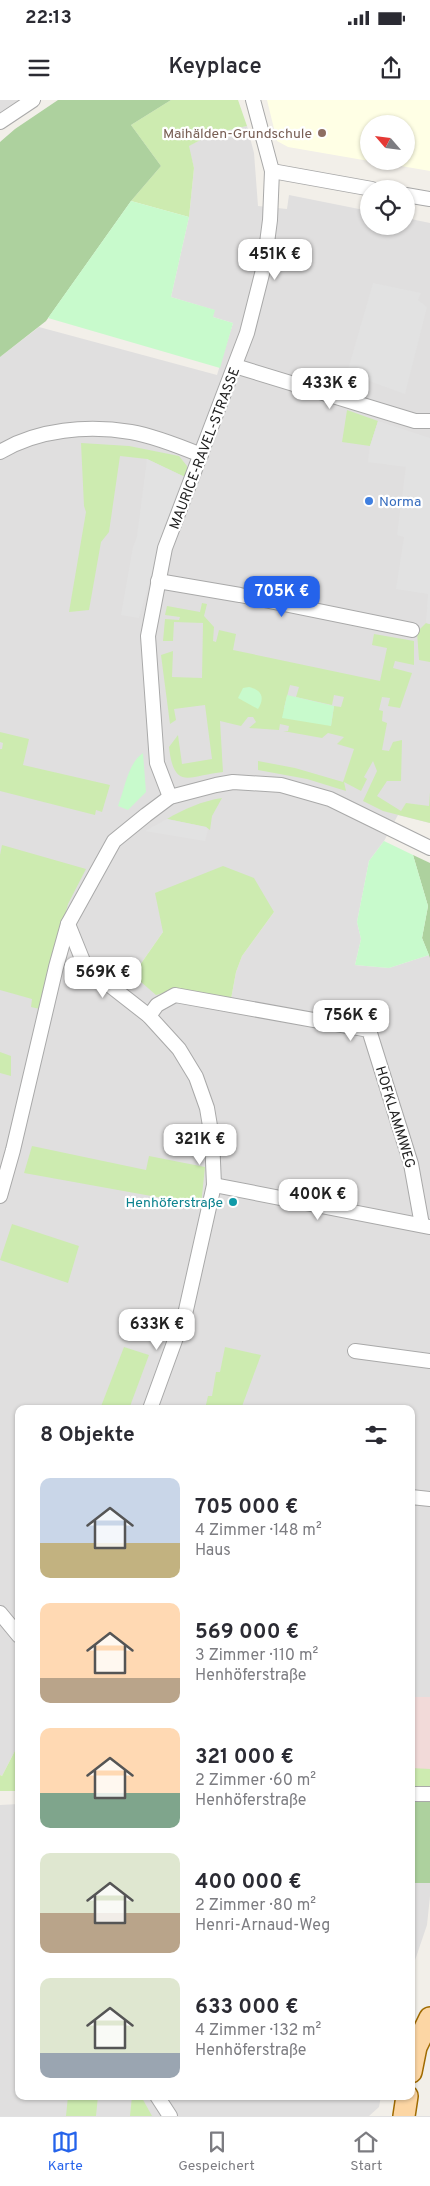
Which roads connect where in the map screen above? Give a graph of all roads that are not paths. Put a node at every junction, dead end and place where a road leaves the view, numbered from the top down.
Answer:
1 (33, 100) edge
2 (254, 100) edge
3 (0, 122) edge
4 (272, 172) junction
5 (360, 187) edge
6 (415, 196) edge
7 (430, 199) edge
8 (235, 366) junction
9 (430, 421) edge
10 (0, 452) edge
11 (201, 455) junction
12 (158, 581) junction
13 (412, 630) dead end
14 (170, 797) junction
15 (430, 848) edge
16 (68, 924) junction
17 (149, 1016) junction
18 (214, 1185) junction
19 (0, 1196) edge
20 (426, 1226) edge
21 (355, 1351) dead end
22 (430, 1361) edge
23 (151, 1405) edge
24 (415, 1497) edge
25 (430, 1499) edge
26 (0, 1613) edge
27 (15, 1630) edge
28 (415, 1794) edge
29 (430, 1794) edge
30 (430, 2018) edge
31 (415, 2052) edge
32 (160, 2100) edge
33 (406, 2100) edge
34 (170, 2116) edge
35 (404, 2116) edge

1 - 3 street
2 - 4 street, MAURICE-RAVEL-STRASSE
4 - 5 street
4 - 8 street, MAURICE-RAVEL-STRASSE
6 - 7 street
8 - 9 street
8 - 11 street, MAURICE-RAVEL-STRASSE
10 - 11 street
11 - 12 street, MAURICE-RAVEL-STRASSE
12 - 13 street
12 - 14 street, MAURICE-RAVEL-STRASSE
14 - 15 street
14 - 16 street
16 - 17 street
16 - 19 street
17 - 18 street
17 - 20 street, HOFKLAMMWEG
18 - 20 street
18 - 23 street
21 - 22 street
24 - 25 street
26 - 27 street
28 - 29 street
30 - 31 main road
32 - 34 street
33 - 35 main road

